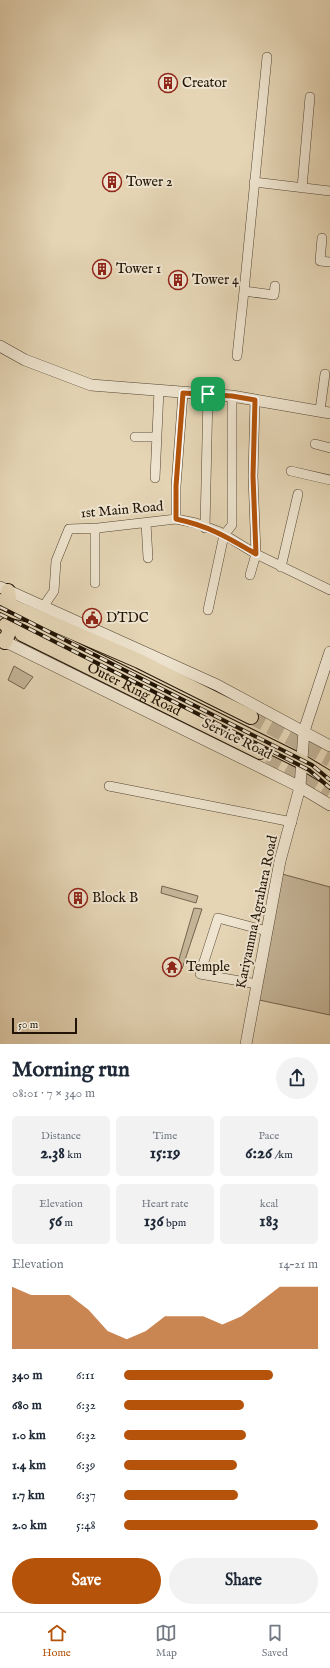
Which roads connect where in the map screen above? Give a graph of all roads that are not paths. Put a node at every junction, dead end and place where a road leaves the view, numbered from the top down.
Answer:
1 (267, 57) dead end
2 (310, 97) dead end
3 (254, 182) junction
4 (302, 188) junction
5 (330, 192) edge
6 (322, 238) dead end
7 (330, 262) edge
8 (275, 286) dead end
9 (244, 291) junction
10 (0, 346) edge
11 (237, 356) dead end
12 (325, 374) dead end
13 (159, 390) junction
14 (183, 393) junction
15 (208, 394) junction
16 (232, 396) junction
17 (255, 400) junction
18 (325, 412) edge
19 (135, 437) dead end
20 (157, 437) junction
21 (315, 444) dead end
22 (330, 448) edge
23 (291, 471) dead end
24 (155, 478) dead end
25 (330, 480) edge
26 (298, 494) dead end
27 (176, 519) junction
28 (146, 522) junction
29 (95, 528) junction
30 (205, 528) junction
31 (224, 535) junction
32 (256, 554) junction
33 (148, 558) dead end
34 (281, 566) junction
35 (250, 575) dead end
36 (95, 583) dead end
37 (330, 590) edge
38 (5, 596) edge
39 (43, 607) junction
40 (208, 610) dead end
41 (6, 625) edge
42 (2, 640) edge
43 (330, 652) edge
44 (251, 717) tunnel mouth
45 (304, 731) junction
46 (330, 746) edge
47 (269, 756) tunnel mouth
48 (302, 762) junction
49 (330, 779) edge
50 (109, 786) dead end
51 (300, 787) junction
52 (330, 805) edge
53 (292, 822) junction
54 (267, 931) junction
55 (257, 984) junction
56 (246, 1044) edge

1 - 3 street
2 - 4 street
3 - 4 street
3 - 9 street
4 - 5 street
6 - 7 street
8 - 9 street
9 - 11 street
10 - 13 street
12 - 18 street
13 - 14 street
13 - 20 street
14 - 15 street
14 - 27 street
15 - 16 street
15 - 30 street
16 - 17 street
16 - 31 street
17 - 18 street
17 - 32 street
19 - 20 street
20 - 24 street
21 - 22 street
23 - 25 street
26 - 34 street
27 - 28 street, 1st Main Road
27 - 30 street, 1st Main Road
28 - 29 street, 1st Main Road
28 - 33 street
29 - 36 street
29 - 39 street, 1st Main Road
30 - 31 street, 1st Main Road
31 - 32 street, 1st Main Road
31 - 40 street
32 - 34 street, 1st Main Road
32 - 35 street
34 - 37 street, 1st Main Road
38 - 39 street
38 - 44 highway, Outer Ring Road
39 - 45 street
41 - 42 highway
41 - 47 highway, Outer Ring Road
41 - 48 highway
42 - 51 street, Service Road
43 - 45 street, Kariyamma Agrahara Road
45 - 46 street
45 - 48 street, Kariyamma Agrahara Road
48 - 49 highway
48 - 51 street, Kariyamma Agrahara Road
50 - 53 street
51 - 52 street, Service Road
51 - 53 street, Kariyamma Agrahara Road
53 - 54 street, Kariyamma Agrahara Road
54 - 55 street, Kariyamma Agrahara Road
54 - 55 street
55 - 56 street, Kariyamma Agrahara Road

